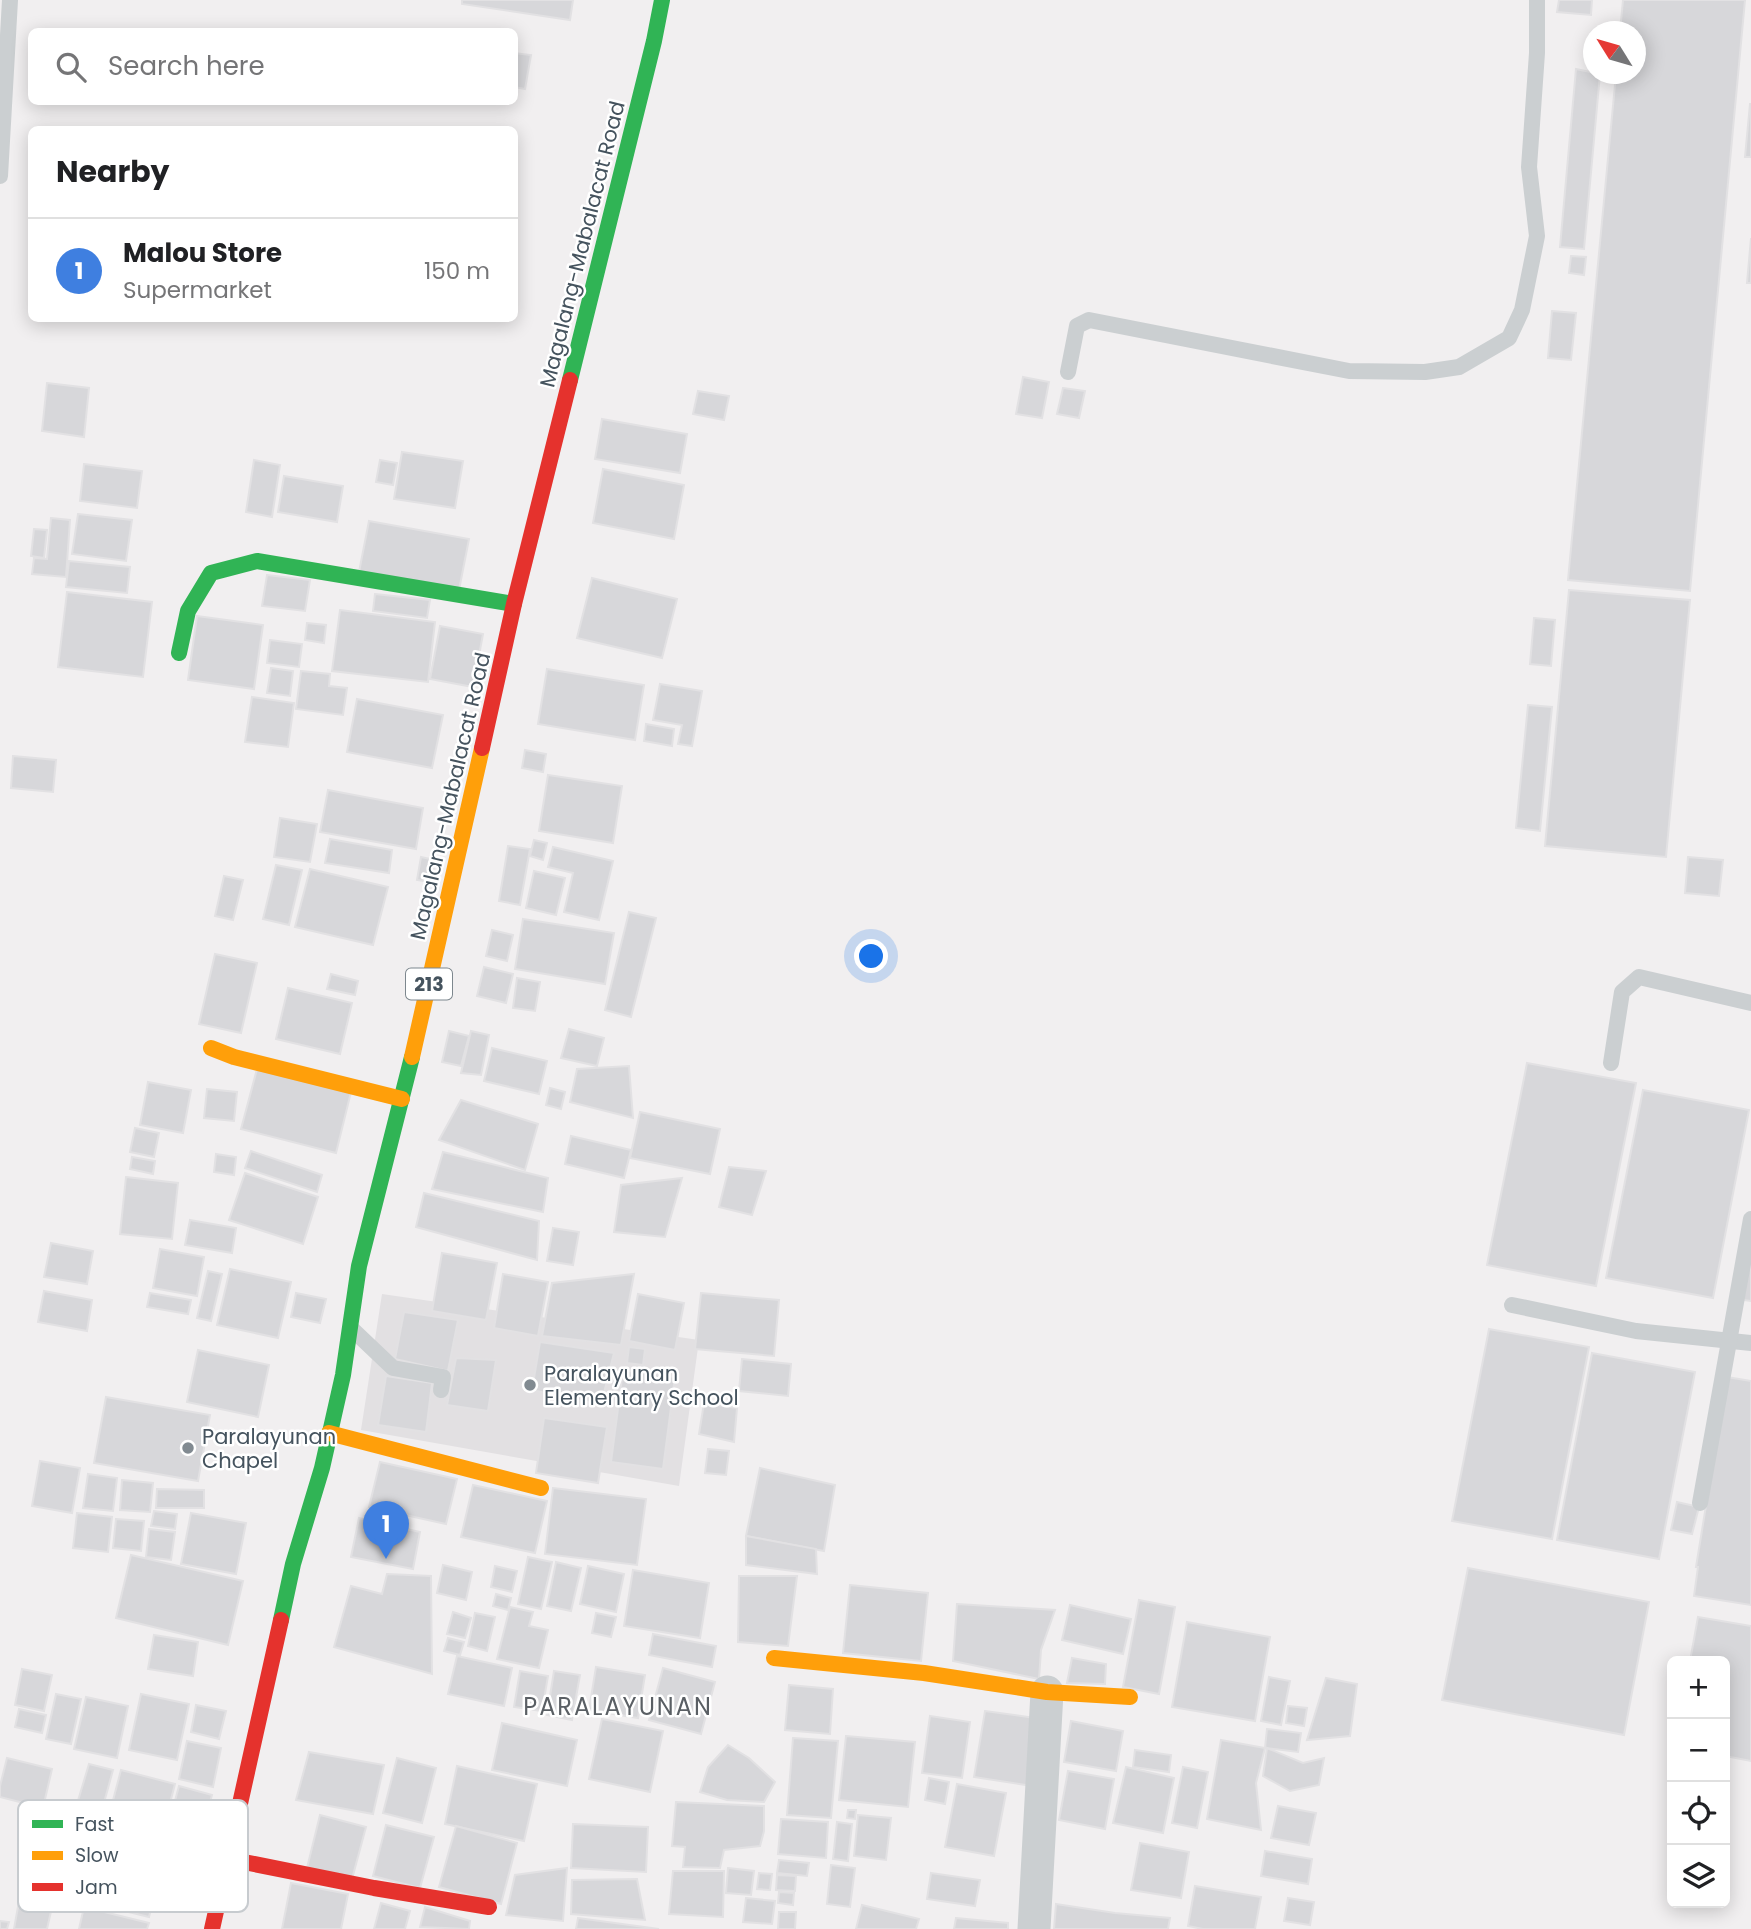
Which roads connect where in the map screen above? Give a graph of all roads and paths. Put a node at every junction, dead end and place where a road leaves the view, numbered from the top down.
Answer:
1 (10, 0) edge
2 (662, 0) edge
3 (1537, 0) edge
4 (0, 176) edge
5 (1068, 372) dead end
6 (514, 604) junction
7 (179, 653) dead end
8 (1751, 1003) edge
9 (211, 1048) dead end
10 (1611, 1063) dead end
11 (402, 1099) junction
12 (1751, 1219) edge
13 (1512, 1306) dead end
14 (351, 1328) junction
15 (1728, 1339) junction
16 (1751, 1343) edge
17 (441, 1390) dead end
18 (329, 1433) junction
19 (541, 1489) dead end
20 (1700, 1503) dead end
21 (774, 1658) dead end
22 (1047, 1692) junction
23 (1130, 1698) dead end
24 (242, 1800) edge
25 (248, 1863) edge
26 (489, 1907) dead end
27 (1034, 1929) edge

1 - 4 lane
2 - 6 main road, Magalang-Mabalacat Road / 213
3 - 5 lane
6 - 7 main road
6 - 11 main road, Magalang-Mabalacat Road / 213
8 - 10 lane
9 - 11 main road
11 - 14 main road, Magalang-Mabalacat Road / 213
12 - 15 lane
13 - 15 lane
14 - 17 lane
14 - 18 main road, Magalang-Mabalacat Road / 213
15 - 16 lane
15 - 20 lane
18 - 19 main road
18 - 24 main road, Magalang-Mabalacat Road / 213
21 - 22 main road
22 - 23 main road
22 - 27 street
25 - 26 main road

